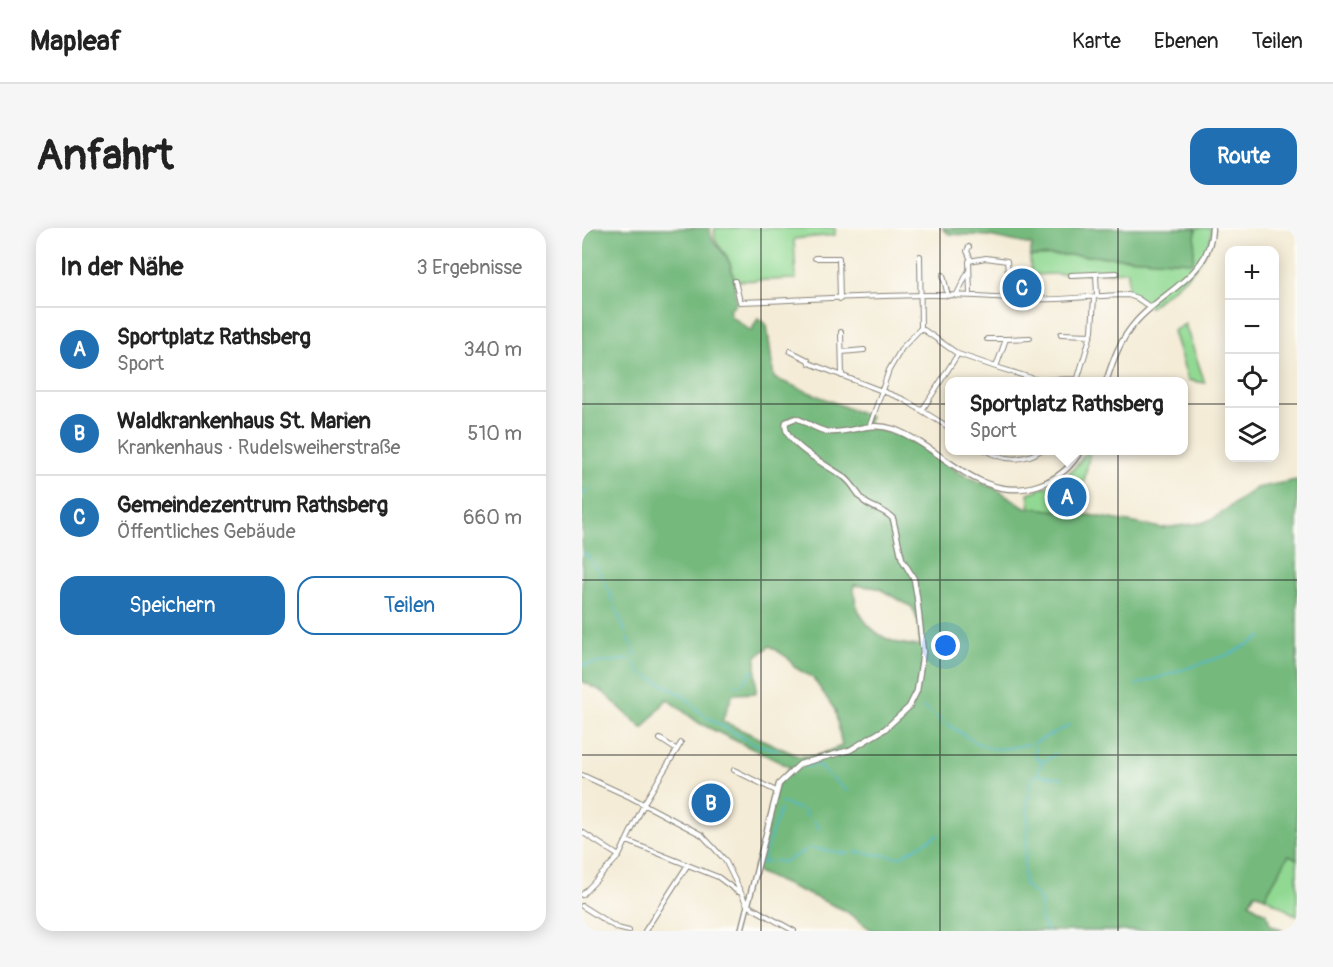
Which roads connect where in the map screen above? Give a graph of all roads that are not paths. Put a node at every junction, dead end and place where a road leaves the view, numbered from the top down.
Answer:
1 (1212, 228) edge
2 (969, 247) dead end
3 (921, 256) dead end
4 (815, 258) dead end
5 (971, 260) junction
6 (968, 270) junction
7 (1117, 273) dead end
8 (1096, 274) junction
9 (943, 275) dead end
10 (1071, 275) dead end
11 (735, 281) dead end
12 (923, 296) junction
13 (948, 296) junction
14 (956, 296) junction
15 (969, 296) junction
16 (1010, 296) junction
17 (1095, 297) junction
18 (840, 299) junction
19 (1150, 307) junction
20 (921, 328) junction
21 (841, 332) dead end
22 (1061, 334) dead end
23 (1091, 335) junction
24 (1030, 338) dead end
25 (987, 339) dead end
26 (1006, 339) junction
27 (864, 350) dead end
28 (790, 351) dead end
29 (842, 352) junction
30 (958, 354) junction
31 (996, 367) junction
32 (842, 376) junction
33 (1028, 377) edge
34 (1078, 377) edge
35 (1107, 377) edge
36 (882, 390) junction
37 (923, 409) junction
38 (945, 424) edge
39 (870, 425) junction
40 (993, 455) edge
41 (1028, 455) edge
42 (1077, 455) edge
43 (660, 739) dead end
44 (681, 743) dead end
45 (677, 750) junction
46 (734, 770) dead end
47 (582, 775) edge
48 (776, 791) junction
49 (644, 804) junction
50 (582, 832) edge
51 (627, 841) junction
52 (619, 856) junction
53 (687, 866) junction
54 (738, 892) junction
55 (582, 895) edge
56 (747, 905) junction
57 (582, 906) edge
58 (629, 931) edge
59 (645, 931) edge
60 (741, 931) edge
61 (794, 931) edge

1 - 19 street
2 - 5 street
3 - 12 street
4 - 18 street
5 - 6 street
5 - 16 street
6 - 14 street
6 - 15 street
7 - 8 street
8 - 10 street
8 - 17 street
9 - 13 street
11 - 18 street
12 - 13 street
12 - 18 street
12 - 20 street
13 - 14 street
14 - 15 street
15 - 16 street
16 - 17 street
17 - 19 street
17 - 23 street
19 - 35 street
20 - 30 street
20 - 36 street
21 - 29 street
22 - 23 street
23 - 34 street
24 - 26 street
25 - 26 street
26 - 31 street
27 - 29 street
28 - 32 street
29 - 32 street
30 - 31 street
30 - 37 street
31 - 33 street
32 - 36 street
36 - 37 street
36 - 39 street
37 - 38 street
39 - 42 street
39 - 48 street
40 - 41 street
43 - 45 street
44 - 45 street
45 - 49 street
46 - 48 street
47 - 49 street
48 - 56 street
49 - 51 street
49 - 54 street
50 - 52 street
51 - 52 street
51 - 53 street
52 - 55 street
53 - 54 street
53 - 59 street
54 - 56 street
56 - 60 street
56 - 61 street
57 - 58 street

